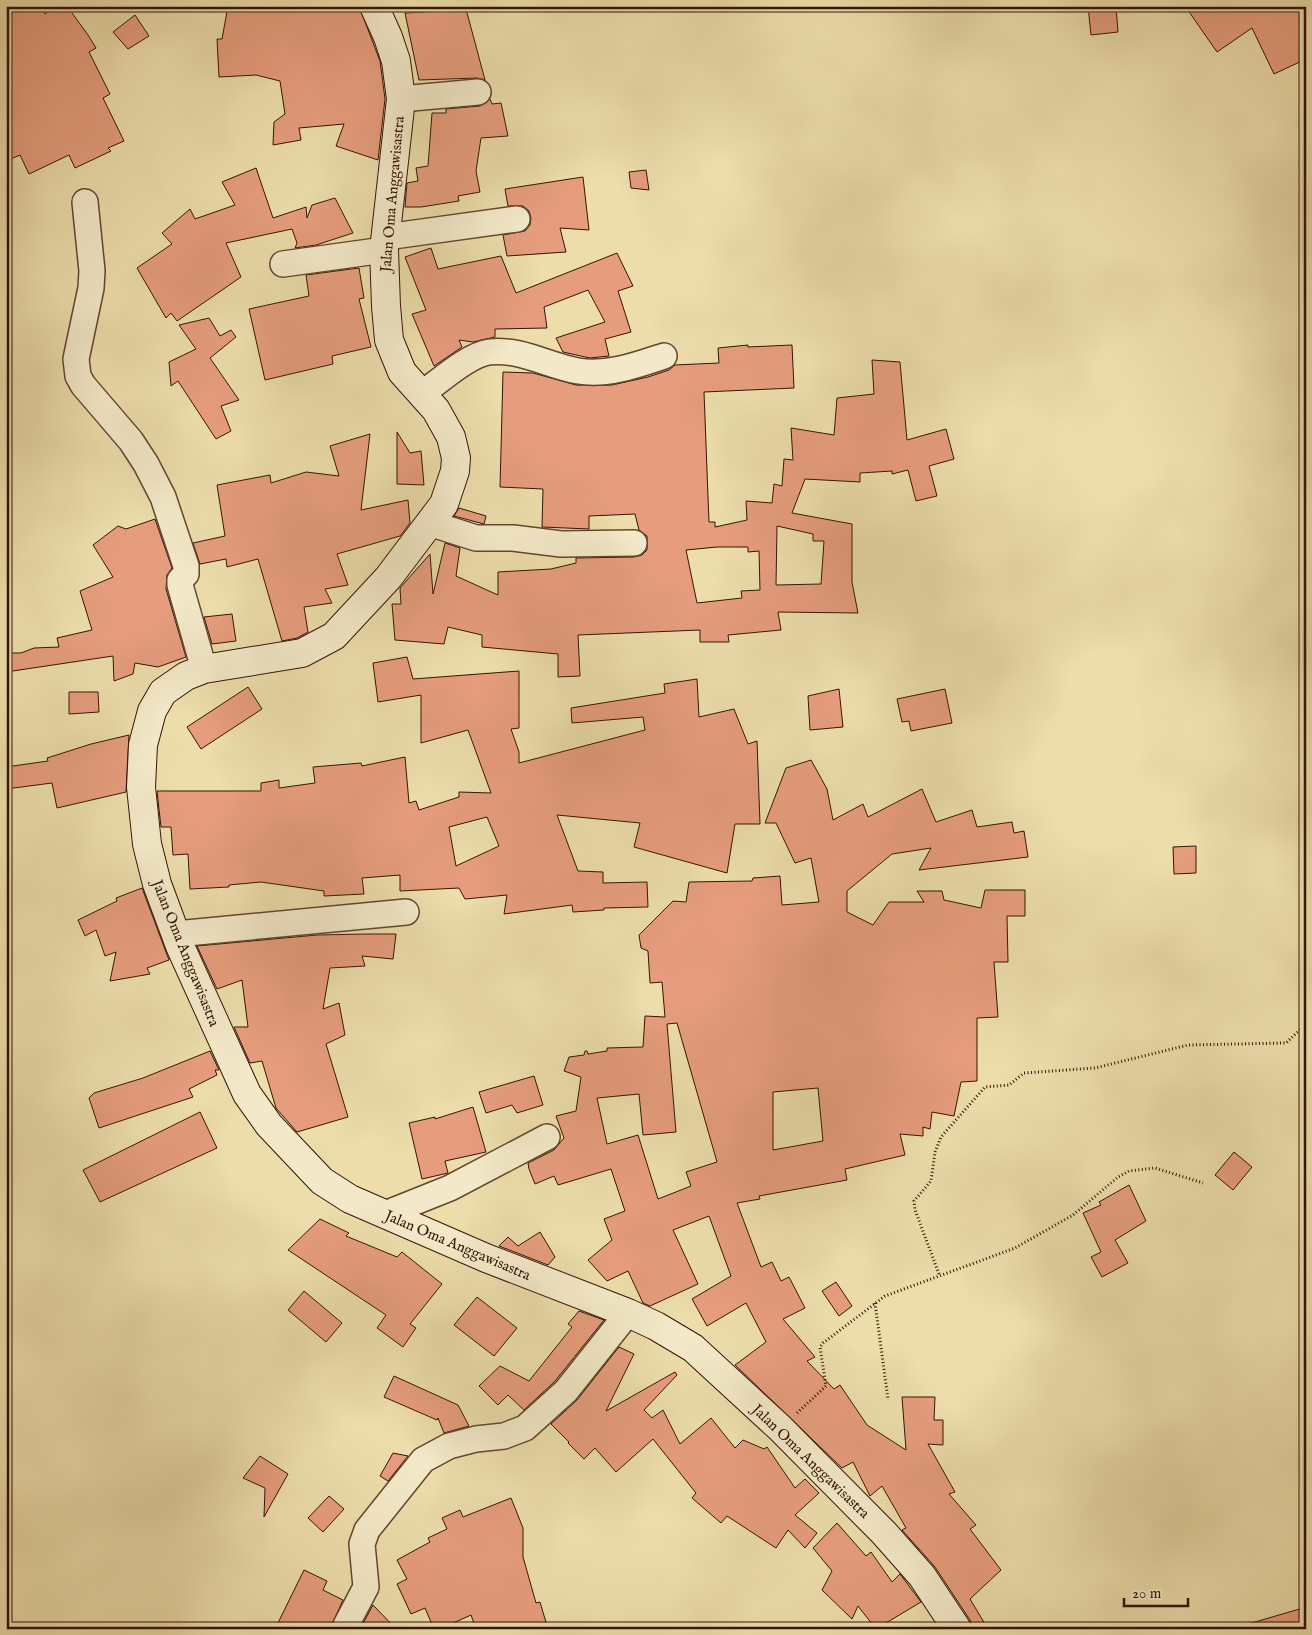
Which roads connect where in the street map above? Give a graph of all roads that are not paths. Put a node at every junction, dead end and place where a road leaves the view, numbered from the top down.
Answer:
1 (374, 6) edge
2 (478, 92) dead end
3 (401, 100) junction
4 (85, 202) dead end
5 (517, 219) dead end
6 (385, 244) junction
7 (283, 264) dead end
8 (664, 356) dead end
9 (421, 394) junction
10 (429, 524) junction
11 (634, 543) dead end
12 (204, 669) junction
13 (406, 912) dead end
14 (176, 934) junction
15 (548, 1137) dead end
16 (385, 1214) junction
17 (628, 1314) junction
18 (344, 1629) edge
19 (957, 1629) edge

1 - 3 main road, Jalan Oma Anggawisastra
2 - 3 street
3 - 6 main road, Jalan Oma Anggawisastra
4 - 12 street
5 - 6 street
6 - 7 street
6 - 9 main road, Jalan Oma Anggawisastra
8 - 9 street
9 - 10 main road, Jalan Oma Anggawisastra
10 - 11 street
10 - 12 main road, Jalan Oma Anggawisastra
12 - 14 main road, Jalan Oma Anggawisastra
13 - 14 street
14 - 16 main road, Jalan Oma Anggawisastra
15 - 16 street
16 - 17 main road, Jalan Oma Anggawisastra
17 - 18 street
17 - 19 main road, Jalan Oma Anggawisastra

